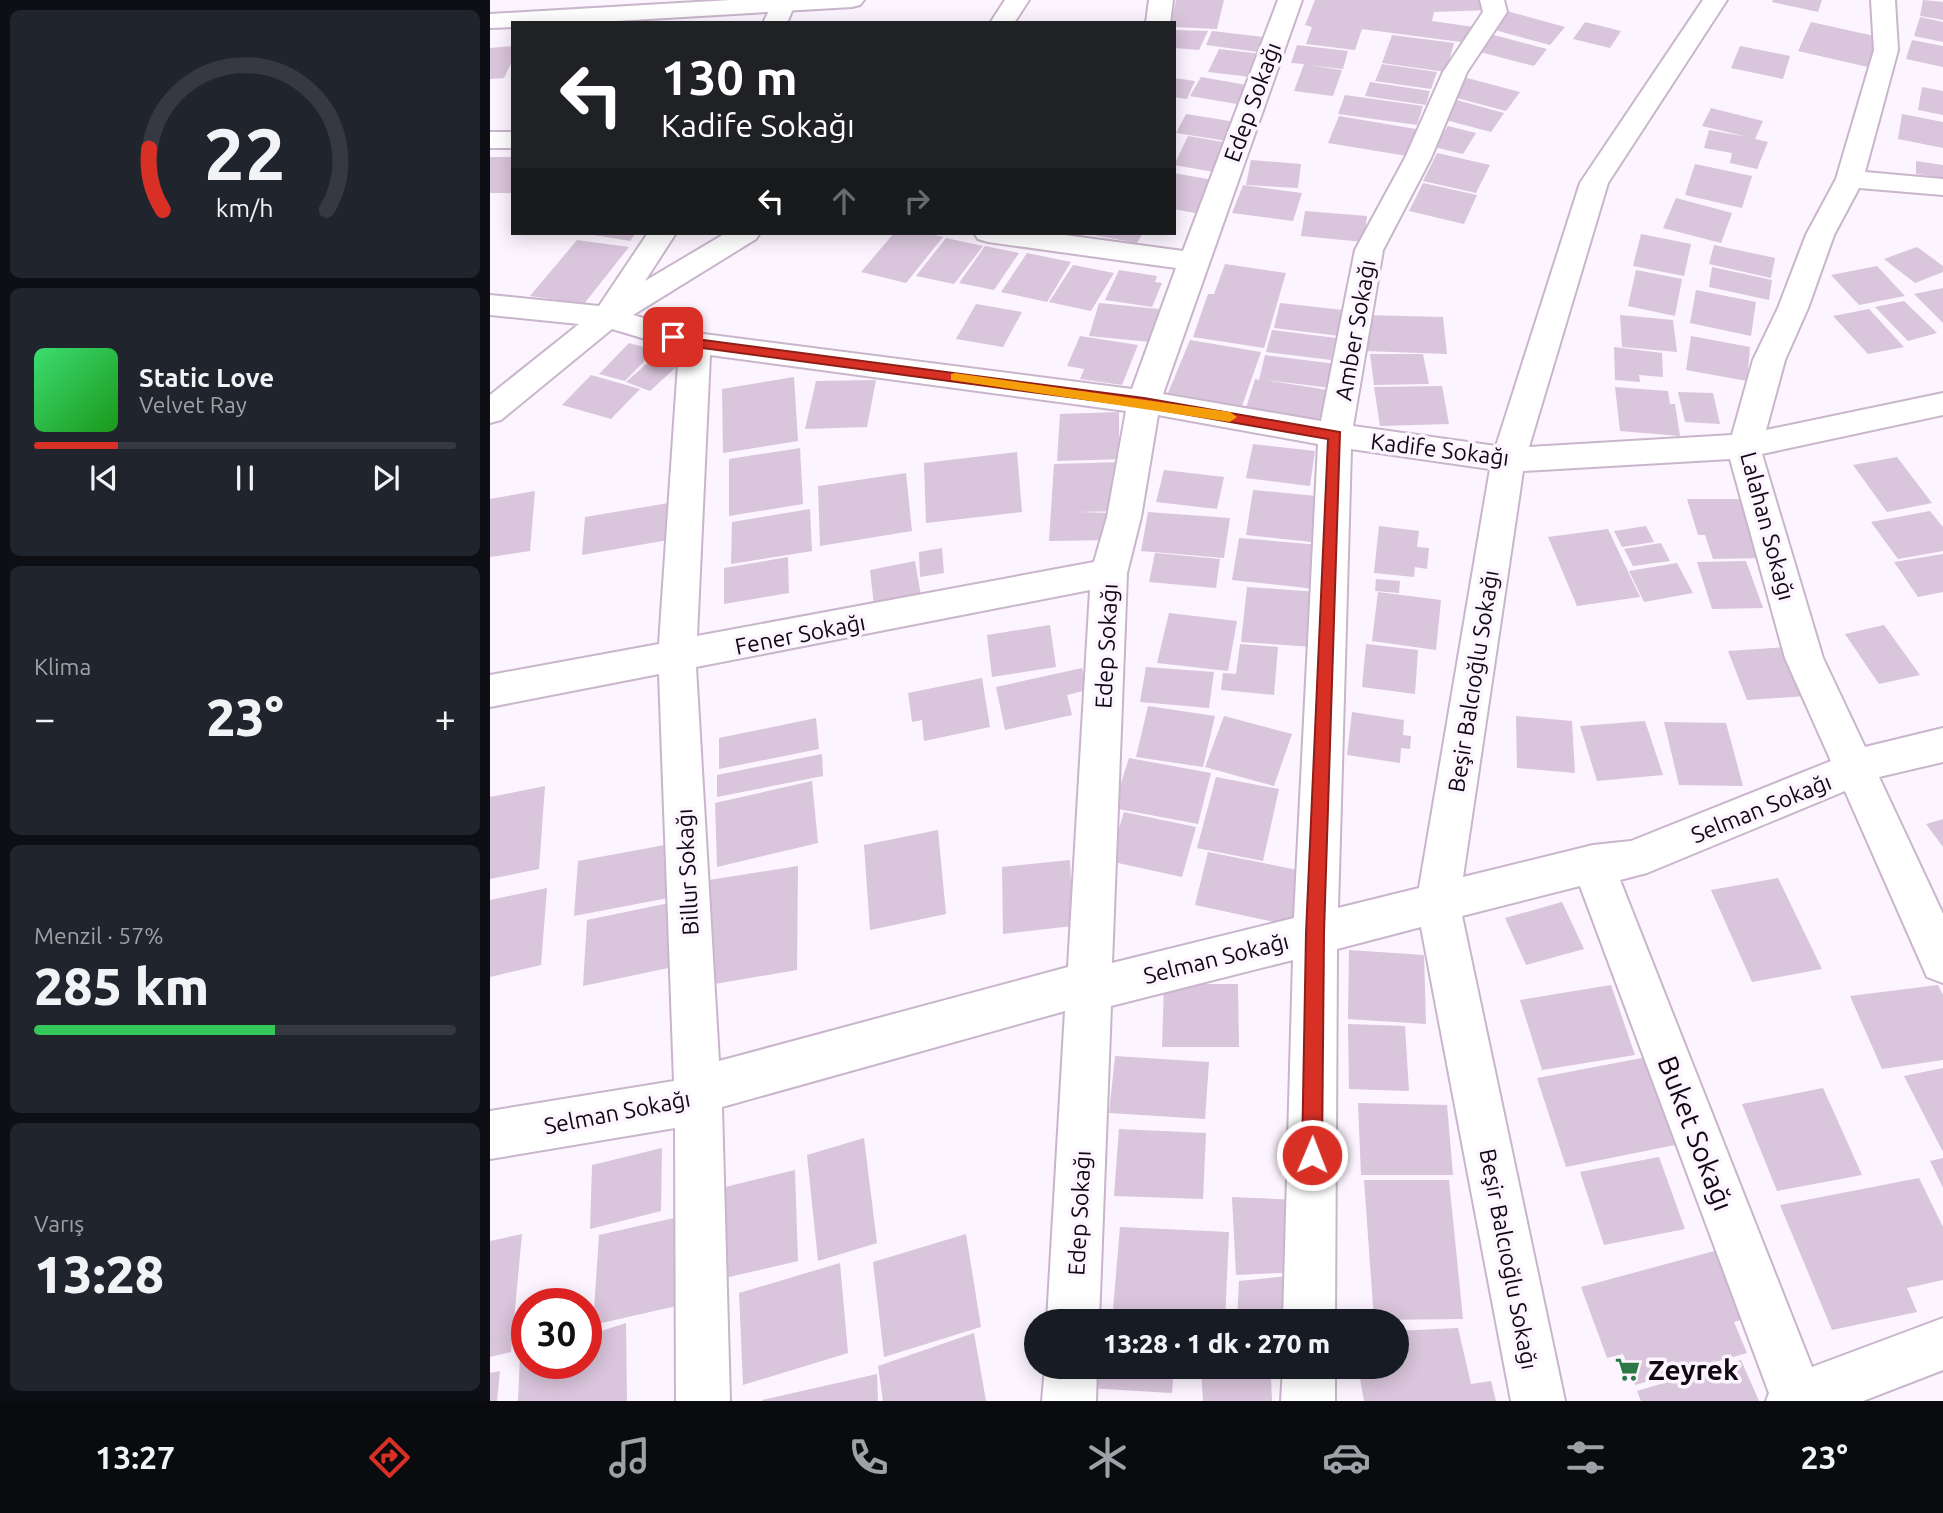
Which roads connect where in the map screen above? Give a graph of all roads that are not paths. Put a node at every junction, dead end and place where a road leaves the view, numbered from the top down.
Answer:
1 (615, 0) edge
2 (852, 0) edge
3 (1017, 0) edge
4 (1161, 0) edge
5 (1290, 0) edge
6 (1492, 0) edge
7 (1714, 0) edge
8 (1883, 0) edge
9 (490, 7) edge
10 (779, 13) edge
11 (490, 21) edge
12 (1003, 21) edge
13 (1158, 21) edge
14 (490, 140) edge
15 (511, 140) edge
16 (1850, 179) junction
17 (1943, 187) edge
18 (661, 235) edge
19 (743, 235) edge
20 (1009, 235) edge
21 (1030, 237) edge
22 (1193, 261) junction
23 (490, 305) edge
24 (607, 317) junction
25 (695, 343) junction
26 (1144, 402) junction
27 (1943, 404) edge
28 (490, 412) edge
29 (1335, 435) junction
30 (1744, 446) junction
31 (1508, 460) junction
32 (1110, 573) junction
33 (677, 658) junction
34 (490, 691) edge
35 (1943, 745) edge
36 (1855, 770) junction
37 (1593, 864) junction
38 (1438, 903) junction
39 (1315, 933) junction
40 (1943, 962) edge
41 (1092, 982) junction
42 (698, 1101) junction
43 (490, 1135) edge
44 (1074, 1309) edge
45 (1309, 1309) edge
46 (1943, 1345) edge
47 (1070, 1379) edge
48 (1308, 1379) edge
49 (1796, 1400) edge
50 (703, 1401) edge
51 (1069, 1401) edge
52 (1308, 1401) edge
53 (1538, 1401) edge

1 - 9 street
2 - 10 street
3 - 12 street
4 - 13 street
5 - 22 street, Edep Sokağı
6 - 29 street, Amber Sokağı
7 - 31 street, Beşir Balcıoğlu Sokağı
8 - 16 street, Lalahan Sokağı
10 - 11 street
14 - 15 street
16 - 17 street
16 - 30 street, Lalahan Sokağı
18 - 24 street
19 - 24 street
20 - 21 street
21 - 22 street
22 - 26 street, Edep Sokağı
23 - 24 street, Kadife Sokağı
24 - 25 street, Kadife Sokağı
24 - 28 street
25 - 26 street, Kadife Sokağı
25 - 33 street, Billur Sokağı
26 - 29 street, Kadife Sokağı
26 - 32 street, Edep Sokağı
27 - 30 street, Kadife Sokağı
29 - 31 street, Kadife Sokağı
29 - 39 street, Amber Sokağı
30 - 31 street, Kadife Sokağı
30 - 36 street, Lalahan Sokağı
31 - 38 street, Beşir Balcıoğlu Sokağı
32 - 33 street, Fener Sokağı
32 - 41 street, Edep Sokağı
33 - 34 street, Fener Sokağı
33 - 42 street, Billur Sokağı
35 - 36 street, Selman Sokağı
36 - 37 street, Selman Sokağı
36 - 40 street, Lalahan Sokağı
37 - 38 street, Selman Sokağı
37 - 49 street, Buket Sokağı
38 - 39 street, Selman Sokağı
38 - 53 street, Beşir Balcıoğlu Sokağı
39 - 41 street, Selman Sokağı
39 - 45 street, Amber Sokağı
41 - 42 street, Selman Sokağı
41 - 44 street, Edep Sokağı
42 - 43 street, Selman Sokağı
42 - 50 street, Billur Sokağı
46 - 49 street
47 - 51 street
48 - 52 street

